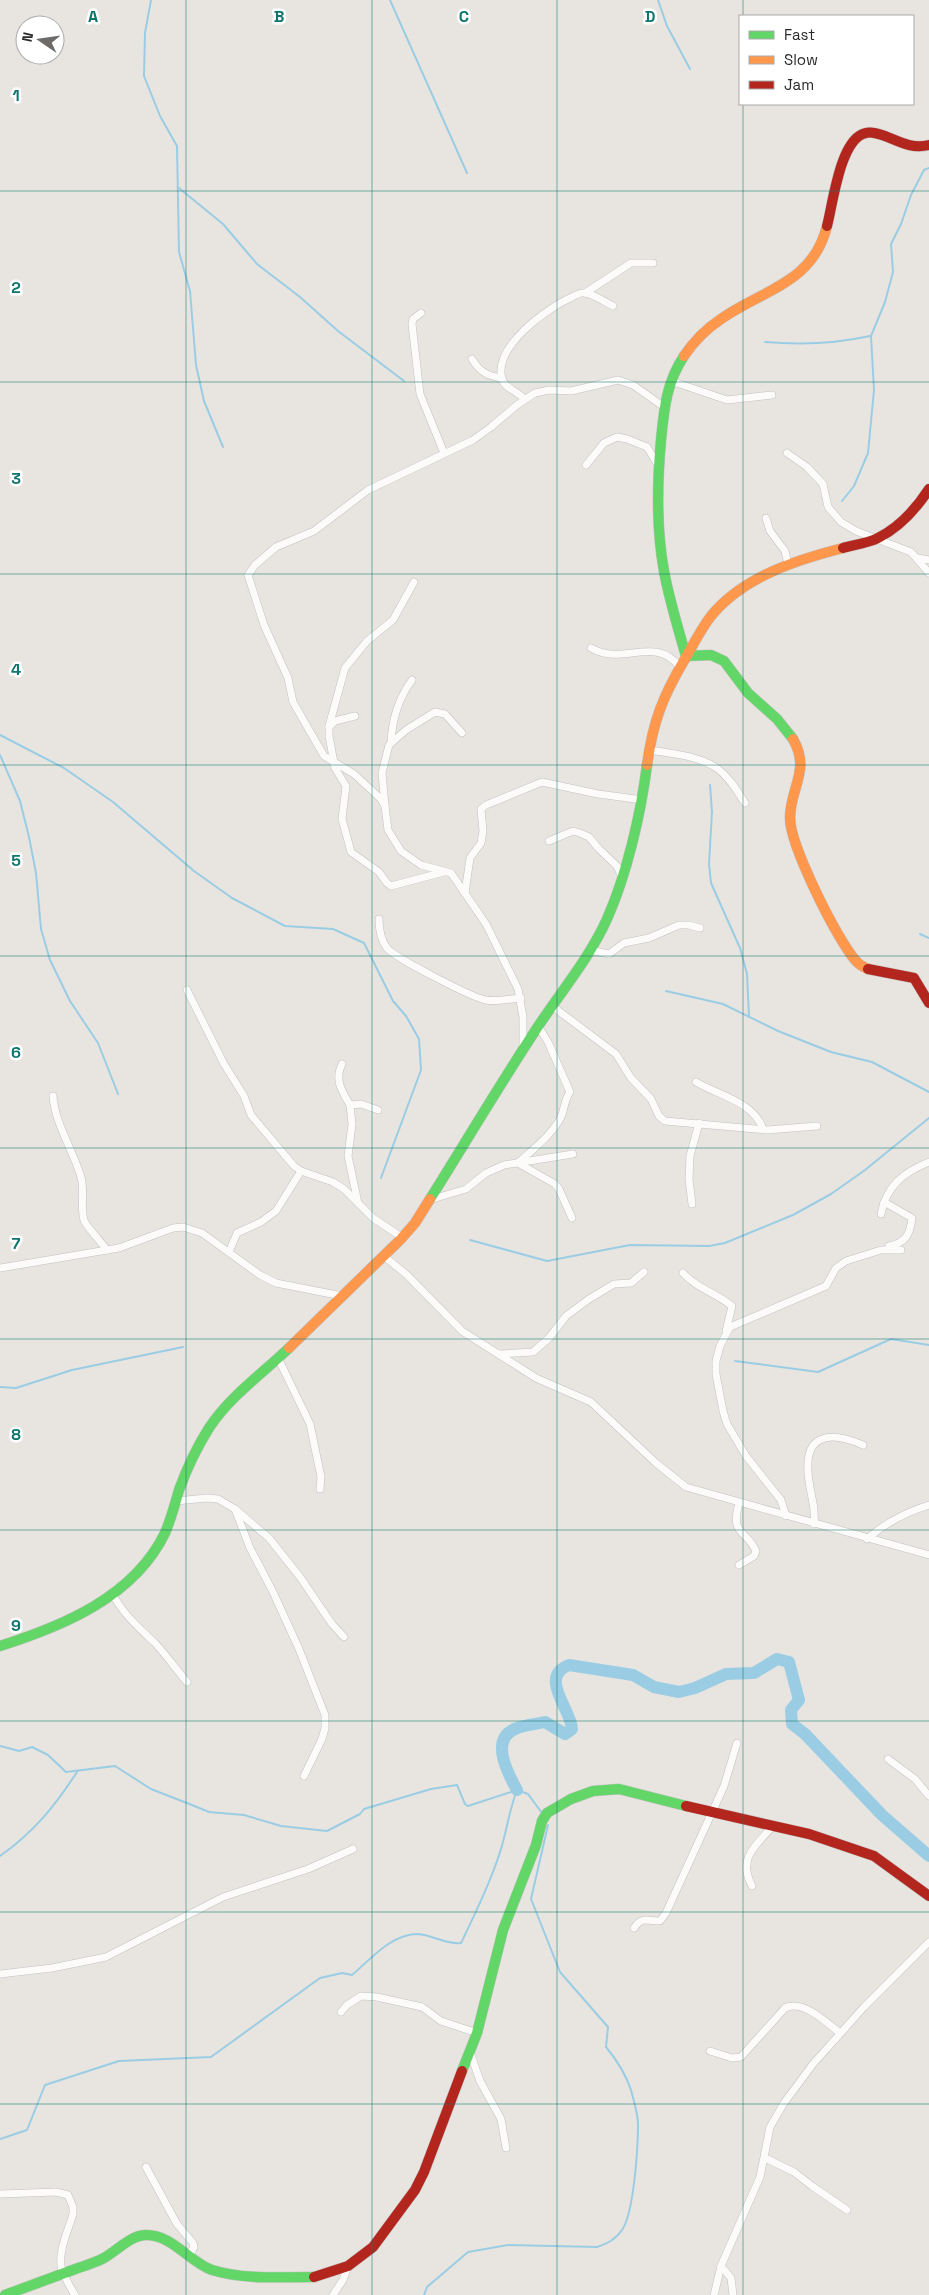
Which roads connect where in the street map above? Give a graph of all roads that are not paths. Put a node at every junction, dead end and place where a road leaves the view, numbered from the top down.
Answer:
1 (929, 145) edge
2 (652, 263) dead end
3 (585, 292) junction
4 (613, 306) dead end
5 (420, 313) dead end
6 (472, 359) dead end
7 (502, 378) junction
8 (671, 381) junction
9 (772, 395) dead end
10 (524, 399) junction
11 (664, 407) junction
12 (444, 453) junction
13 (787, 453) dead end
14 (586, 465) dead end
15 (658, 465) junction
16 (929, 489) edge
17 (766, 518) dead end
18 (877, 539) junction
19 (918, 558) junction
20 (929, 560) edge
21 (788, 564) junction
22 (929, 572) edge
23 (414, 582) dead end
24 (591, 648) dead end
25 (686, 656) junction
26 (680, 667) junction
27 (412, 680) dead end
28 (355, 716) dead end
29 (329, 727) junction
30 (462, 733) dead end
31 (390, 743) junction
32 (649, 750) junction
33 (335, 763) junction
34 (643, 800) junction
35 (744, 803) dead end
36 (385, 806) junction
37 (549, 841) dead end
38 (446, 871) junction
39 (622, 877) junction
40 (465, 893) junction
41 (379, 919) dead end
42 (700, 928) dead end
43 (590, 950) junction
44 (187, 990) dead end
45 (520, 998) junction
46 (929, 1003) edge
47 (552, 1006) junction
48 (538, 1026) junction
49 (523, 1051) junction
50 (342, 1064) dead end
51 (696, 1082) dead end
52 (53, 1096) dead end
53 (350, 1105) junction
54 (378, 1110) dead end
55 (699, 1124) junction
56 (816, 1126) dead end
57 (763, 1130) junction
58 (573, 1154) dead end
59 (929, 1162) edge
60 (518, 1163) junction
61 (302, 1171) junction
62 (429, 1200) junction
63 (884, 1202) junction
64 (358, 1204) junction
65 (692, 1204) dead end
66 (881, 1214) dead end
67 (572, 1218) dead end
68 (403, 1238) junction
69 (107, 1250) junction
70 (883, 1250) junction
71 (900, 1250) dead end
72 (229, 1252) junction
73 (385, 1257) junction
74 (0, 1268) edge
75 (644, 1272) dead end
76 (683, 1273) dead end
77 (342, 1296) junction
78 (726, 1333) junction
79 (500, 1354) junction
80 (278, 1358) junction
81 (863, 1445) dead end
82 (320, 1489) dead end
83 (176, 1502) junction
84 (739, 1504) junction
85 (929, 1505) edge
86 (236, 1509) junction
87 (786, 1516) junction
88 (814, 1524) junction
89 (867, 1539) junction
90 (929, 1555) edge
91 (739, 1565) dead end
92 (112, 1593) junction
93 (344, 1637) dead end
94 (0, 1646) edge
95 (187, 1682) dead end
96 (737, 1743) dead end
97 (888, 1759) dead end
98 (304, 1776) dead end
99 (929, 1796) edge
100 (712, 1813) junction
101 (774, 1825) junction
102 (352, 1849) dead end
103 (752, 1886) dead end
104 (929, 1896) edge
105 (634, 1928) dead end
106 (929, 1942) edge
107 (0, 1974) edge
108 (341, 2012) dead end
109 (477, 2034) junction
110 (840, 2034) junction
111 (710, 2051) dead end
112 (470, 2052) junction
113 (506, 2148) dead end
114 (764, 2158) junction
115 (146, 2167) dead end
116 (0, 2194) edge
117 (847, 2210) dead end
118 (190, 2256) junction
119 (348, 2266) junction
120 (721, 2266) junction
121 (62, 2272) junction
122 (5, 2295) edge
123 (75, 2295) edge
124 (333, 2295) edge
125 (714, 2295) edge
126 (733, 2295) edge

1 - 8 street
2 - 3 street
3 - 4 street
3 - 7 street
5 - 12 street
6 - 7 street
7 - 10 street
8 - 9 street
8 - 11 street
10 - 11 street
10 - 12 street
11 - 15 street
12 - 33 street
13 - 18 street
14 - 15 street
15 - 25 street
16 - 18 street
17 - 21 street
18 - 19 street
18 - 21 street
19 - 20 street
19 - 22 street
21 - 25 street
23 - 29 street
24 - 26 street
25 - 26 street
25 - 46 street
26 - 32 street
27 - 31 street
28 - 29 street
29 - 33 street
30 - 31 street
31 - 36 street
32 - 34 street
32 - 35 street
33 - 36 street
33 - 38 street
34 - 39 street
34 - 40 street
36 - 38 street
37 - 39 street
38 - 40 street
39 - 43 street
40 - 45 street
41 - 45 street
42 - 43 street
43 - 47 street
44 - 61 street
45 - 49 street
47 - 48 street
47 - 55 street
48 - 49 street
48 - 60 street
49 - 62 street
50 - 53 street
51 - 57 street
52 - 69 street
53 - 54 street
53 - 64 street
55 - 57 street
55 - 65 street
56 - 57 street
58 - 60 street
59 - 63 street
60 - 62 street
60 - 67 street
61 - 64 street
61 - 72 street
62 - 68 street
63 - 66 street
63 - 70 street
64 - 68 street
68 - 73 street
69 - 72 street
69 - 74 street
70 - 71 street
70 - 78 street
72 - 77 street
73 - 77 street
73 - 79 street
75 - 79 street
76 - 78 street
77 - 80 street
78 - 87 street
79 - 84 street
80 - 82 street
80 - 83 street
81 - 88 street
83 - 86 street
83 - 92 street
84 - 87 street
84 - 91 street
85 - 89 street
86 - 93 street
86 - 98 street
87 - 88 street
88 - 89 street
89 - 90 street
92 - 94 street
92 - 95 street
96 - 100 street
97 - 99 street
100 - 101 street
100 - 105 street
100 - 109 street
101 - 103 street
101 - 104 street
102 - 107 street
106 - 110 street
108 - 109 street
109 - 112 street
110 - 111 street
110 - 114 street
112 - 113 street
112 - 119 street
114 - 117 street
114 - 120 street
115 - 118 street
116 - 121 street
118 - 119 street
118 - 121 street
119 - 124 street
120 - 125 street
120 - 126 street
121 - 122 street
121 - 123 street

